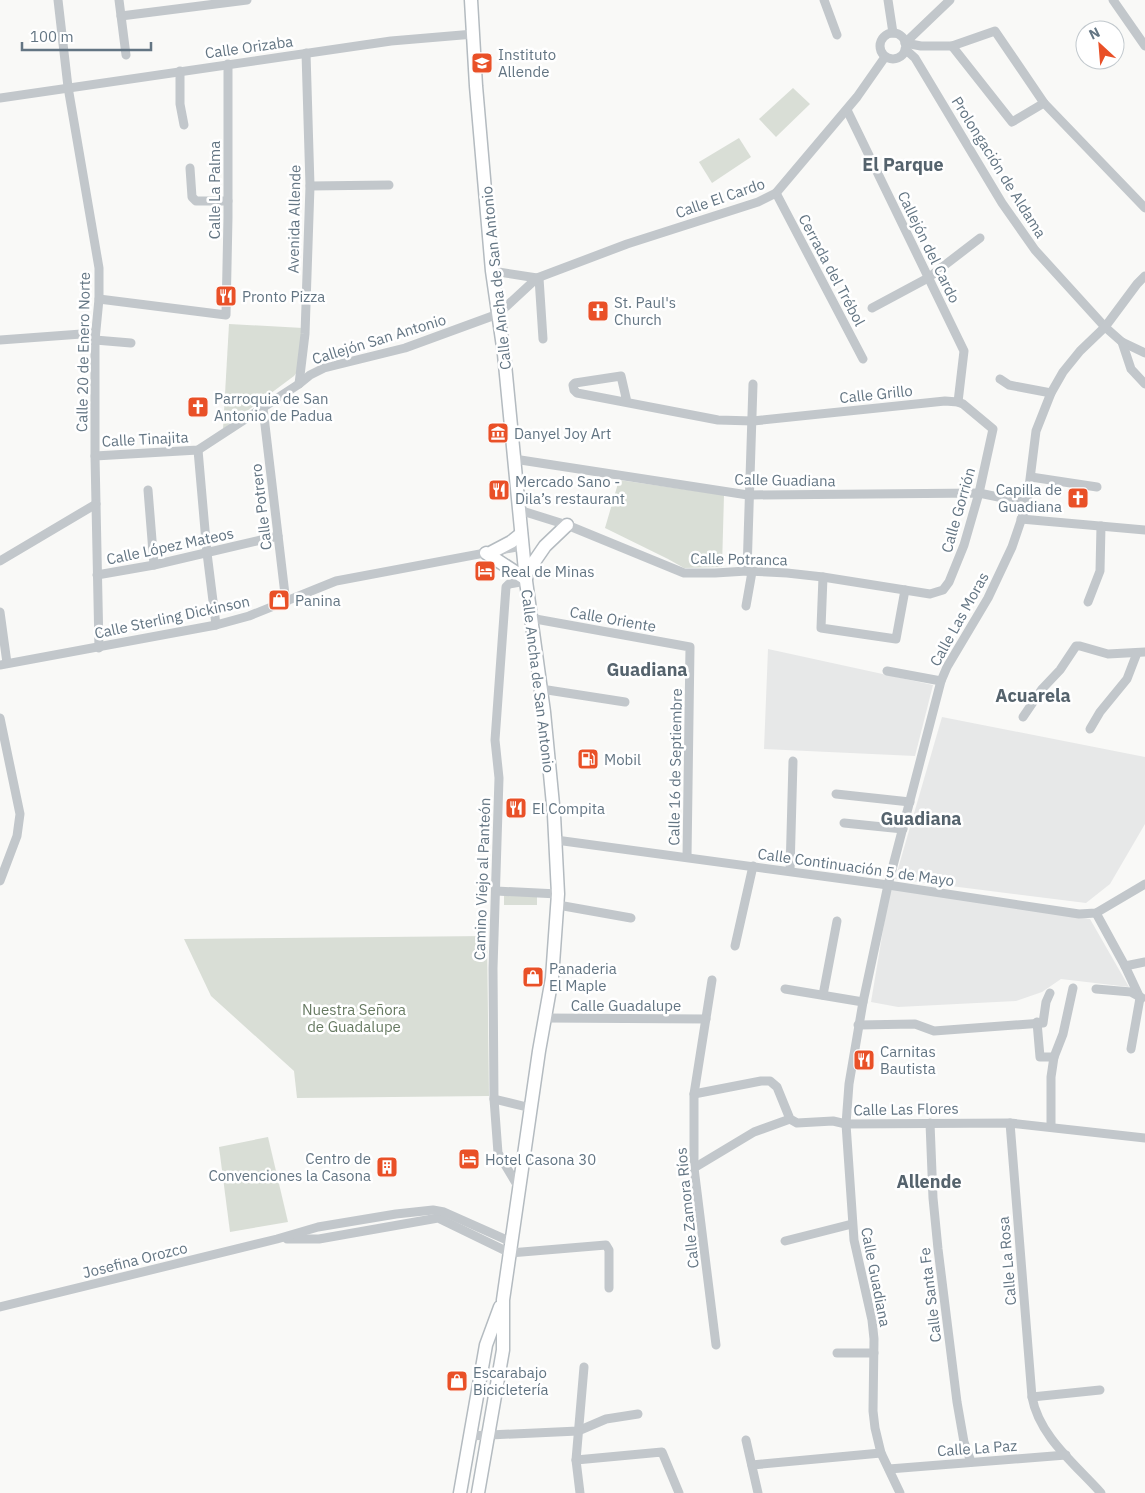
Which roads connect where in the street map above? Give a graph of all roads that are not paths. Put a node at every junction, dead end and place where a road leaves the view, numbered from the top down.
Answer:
1 (58, 0) edge
2 (119, 0) edge
3 (247, 0) edge
4 (471, 0) edge
5 (824, 0) edge
6 (888, 0) edge
7 (950, 0) edge
8 (1113, 0) edge
9 (121, 16) junction
10 (893, 33) junction
11 (474, 34) junction
12 (836, 35) dead end
13 (905, 45) junction
14 (952, 46) junction
15 (1145, 46) edge
16 (306, 53) junction
17 (126, 55) dead end
18 (885, 57) junction
19 (228, 64) junction
20 (180, 71) junction
21 (68, 87) junction
22 (0, 98) edge
23 (1044, 103) junction
24 (847, 110) junction
25 (184, 126) dead end
26 (190, 168) dead end
27 (388, 185) dead end
28 (310, 186) junction
29 (776, 193) junction
30 (228, 201) junction
31 (1145, 208) edge
32 (980, 238) dead end
33 (492, 271) junction
34 (1145, 276) edge
35 (538, 278) junction
36 (928, 278) junction
37 (99, 299) junction
38 (872, 308) dead end
39 (498, 314) junction
40 (1105, 326) junction
41 (95, 336) junction
42 (543, 339) dead end
43 (0, 340) edge
44 (1122, 342) junction
45 (131, 343) dead end
46 (1145, 353) edge
47 (863, 359) dead end
48 (1000, 379) dead end
49 (299, 384) junction
50 (753, 384) dead end
51 (1145, 384) edge
52 (1051, 393) junction
53 (627, 402) junction
54 (958, 402) junction
55 (262, 408) junction
56 (753, 420) junction
57 (198, 450) junction
58 (94, 456) junction
59 (514, 459) junction
60 (1030, 477) junction
61 (1097, 487) dead end
62 (148, 490) dead end
63 (979, 493) junction
64 (748, 495) junction
65 (1027, 503) junction
66 (96, 504) junction
67 (519, 510) junction
68 (1022, 519) junction
69 (567, 525) junction
70 (1102, 526) junction
71 (1145, 530) edge
72 (278, 536) junction
73 (522, 540) junction
74 (489, 553) junction
75 (207, 554) junction
76 (0, 561) edge
77 (154, 565) junction
78 (749, 571) junction
79 (97, 575) junction
80 (823, 577) junction
81 (526, 578) junction
82 (905, 590) junction
83 (938, 592) joint
84 (1088, 602) dead end
85 (286, 603) junction
86 (746, 606) dead end
87 (0, 612) edge
88 (530, 618) junction
89 (216, 625) junction
90 (690, 647) joint
91 (99, 648) junction
92 (1141, 653) edge
93 (4, 664) edge
94 (887, 671) dead end
95 (941, 681) junction
96 (540, 689) junction
97 (626, 702) dead end
98 (1023, 717) dead end
99 (0, 718) edge
100 (1090, 729) dead end
101 (793, 761) dead end
102 (836, 794) dead end
103 (910, 802) junction
104 (844, 823) dead end
105 (903, 829) junction
106 (556, 840) junction
107 (687, 858) junction
108 (753, 866) junction
109 (790, 871) junction
110 (0, 881) edge
111 (1145, 884) edge
112 (888, 885) junction
113 (496, 891) junction
114 (558, 900) junction
115 (1096, 913) junction
116 (631, 918) dead end
117 (837, 921) dead end
118 (735, 946) dead end
119 (1145, 962) edge
120 (1125, 966) junction
121 (712, 980) dead end
122 (1073, 988) dead end
123 (785, 989) dead end
124 (1096, 989) dead end
125 (1050, 993) dead end
126 (823, 995) junction
127 (1143, 998) edge
128 (863, 1002) junction
129 (545, 1018) junction
130 (706, 1019) junction
131 (1040, 1023) junction
132 (858, 1026) junction
133 (1131, 1049) dead end
134 (1054, 1057) junction
135 (694, 1094) junction
136 (494, 1100) junction
137 (531, 1108) junction
138 (790, 1119) junction
139 (930, 1123) junction
140 (1010, 1123) junction
141 (846, 1124) junction
142 (1050, 1127) junction
143 (1145, 1138) edge
144 (694, 1168) junction
145 (519, 1188) junction
146 (852, 1224) junction
147 (786, 1242) dead end
148 (511, 1248) junction
149 (609, 1288) dead end
150 (503, 1300) junction
151 (0, 1307) edge
152 (716, 1345) dead end
153 (837, 1353) dead end
154 (874, 1353) junction
155 (584, 1367) dead end
156 (1100, 1390) dead end
157 (1032, 1397) junction
158 (638, 1414) dead end
159 (578, 1432) junction
160 (487, 1435) junction
161 (469, 1436) junction
162 (746, 1440) dead end
163 (881, 1453) junction
164 (1066, 1455) junction
165 (576, 1460) junction
166 (971, 1462) junction
167 (752, 1466) junction
168 (889, 1469) junction
169 (460, 1493) edge
170 (478, 1493) edge
171 (580, 1493) edge
172 (679, 1493) edge
173 (758, 1493) edge
174 (900, 1493) edge
175 (1101, 1493) edge

1 - 21 street, Calle 20 de Enero Norte
2 - 9 street
3 - 9 street
4 - 11 main road, Calle Ancha de San Antonio
5 - 12 street
6 - 10 street
7 - 13 street
8 - 15 street
9 - 17 street
10 - 13 street
10 - 18 street
11 - 16 street, Calle Orizaba
11 - 33 main road, Calle Ancha de San Antonio
13 - 14 street
13 - 18 street
13 - 40 street, Prolongación de Aldama
14 - 23 street
14 - 23 street
16 - 19 street, Calle Orizaba
16 - 28 street, Avenida Allende
18 - 24 street, Calle El Cardo
19 - 20 street, Calle Orizaba
19 - 30 street, Calle La Palma
20 - 21 street, Calle Orizaba
20 - 25 street
21 - 22 street, Calle Orizaba
21 - 37 street, Calle 20 de Enero Norte
23 - 31 street
24 - 29 street, Calle El Cardo
24 - 36 street, Callejón del Cardo
26 - 30 street
27 - 28 street
28 - 49 street, Avenida Allende
29 - 35 street, Calle El Cardo
29 - 47 street, Cerrada del Trébol
30 - 37 street, Calle La Palma
32 - 36 street
33 - 35 street, Calle El Cardo
33 - 39 main road, Calle Ancha de San Antonio
34 - 40 street, Calle Las Moras
35 - 39 street, Calle El Cardo
35 - 42 street
36 - 38 street
36 - 54 street, Callejón del Cardo
37 - 41 street, Calle 20 de Enero Norte
39 - 49 street, Callejón San Antonio
39 - 59 main road, Calle Ancha de San Antonio
40 - 44 street, Prolongación de Aldama
40 - 52 street, Calle Las Moras
41 - 43 street
41 - 45 street
41 - 58 street, Calle 20 de Enero Norte
44 - 46 street, Prolongación de Aldama
44 - 51 street
48 - 52 street
49 - 55 street, Callejón San Antonio
50 - 56 street
52 - 60 street, Calle Las Moras
53 - 53 street, Calle Grillo
53 - 56 street, Calle Grillo
54 - 56 street, Calle Grillo
54 - 63 street, Calle Gorrión
55 - 57 street, Callejón San Antonio
55 - 72 street, Calle Potrero
56 - 64 street
57 - 58 street, Calle Tinajita
57 - 75 street
58 - 66 street, Calle 20 de Enero Norte
59 - 64 street, Calle Guadiana
59 - 67 main road, Calle Ancha de San Antonio
60 - 61 street
60 - 65 street, Calle Las Moras
62 - 77 street
63 - 64 street, Calle Guadiana
63 - 65 street, Calle Guadiana
63 - 83 street, Calle Gorrión
64 - 78 street
65 - 68 street, Calle Las Moras
66 - 76 street
66 - 79 street, Calle 20 de Enero Norte
67 - 69 street, Calle Potranca
67 - 73 main road, Calle Ancha de San Antonio
68 - 70 street
68 - 95 street, Calle Las Moras
69 - 78 street, Calle Potranca
69 - 81 main road
70 - 71 street
70 - 84 street
72 - 75 street, Calle López Mateos
72 - 85 street, Calle Potrero
73 - 74 main road
73 - 81 main road, Calle Ancha de San Antonio
74 - 81 main road
74 - 85 street, Calle Sterling Dickinson
75 - 77 street, Calle López Mateos
75 - 89 street
77 - 79 street, Calle López Mateos
78 - 80 street, Calle Potranca
78 - 86 street
79 - 91 street, Calle 20 de Enero Norte
80 - 82 street, Calle Potranca
80 - 82 street
81 - 88 main road, Calle Ancha de San Antonio
81 - 113 street, Camino Viejo al Panteón
82 - 83 street, Calle Potranca
85 - 89 street, Calle Sterling Dickinson
87 - 93 street
88 - 90 street, Calle Oriente
88 - 96 main road, Calle Ancha de San Antonio
89 - 91 street, Calle Sterling Dickinson
90 - 107 street, Calle 16 de Septiembre
91 - 93 street, Calle Sterling Dickinson
92 - 98 street
92 - 100 street
94 - 95 street
95 - 103 street, Calle Las Moras
96 - 97 street
96 - 106 main road, Calle Ancha de San Antonio
99 - 110 street
101 - 109 street
102 - 103 street
103 - 105 street, Calle Las Moras
104 - 105 street
105 - 112 street, Calle Las Moras
106 - 107 street, Calle Continuación 5 de Mayo
106 - 114 main road, Calle Ancha de San Antonio
107 - 108 street, Calle Continuación 5 de Mayo
108 - 109 street, Calle Continuación 5 de Mayo
108 - 118 street
109 - 112 street, Calle Continuación 5 de Mayo
111 - 115 street
112 - 115 street, Calle Continuación 5 de Mayo
112 - 128 street, Calle Las Moras
113 - 114 street
113 - 136 street, Camino Viejo al Panteón
114 - 116 street
114 - 129 main road, Calle Ancha de San Antonio
115 - 120 street
117 - 126 street
119 - 120 street
120 - 127 street
121 - 130 street, Calle Zamora Ríos
122 - 134 street
123 - 126 street
124 - 127 street
125 - 131 street
126 - 128 street
127 - 133 street
128 - 132 street, Calle Guadiana
129 - 130 street, Calle Guadalupe
129 - 137 main road, Calle Ancha de San Antonio
130 - 135 street, Calle Zamora Ríos
131 - 132 street
131 - 134 street
132 - 141 street, Calle Guadiana
134 - 142 street
135 - 138 street
135 - 144 street, Calle Zamora Ríos
136 - 137 street
136 - 145 street, Camino Viejo al Panteón
137 - 145 main road, Calle Ancha de San Antonio
138 - 141 street, Calle Las Flores
138 - 144 street
139 - 140 street, Calle Las Flores
139 - 141 street, Calle Las Flores
139 - 166 street, Calle Santa Fe
140 - 142 street, Calle Las Flores
140 - 157 street, Calle La Rosa
141 - 146 street, Calle Guadiana
142 - 143 street, Calle Las Flores
144 - 152 street, Calle Zamora Ríos
145 - 148 main road, Calle Ancha de San Antonio
146 - 147 street
146 - 154 street, Calle Guadiana
148 - 149 street
148 - 150 main road, Calle Ancha de San Antonio
148 - 151 street, Josefina Orozco
150 - 160 main road
150 - 161 main road
153 - 154 street
154 - 163 street, Calle Guadiana
155 - 159 street
156 - 157 street
157 - 164 street, Calle La Rosa
158 - 159 street
159 - 160 street
159 - 165 street
160 - 161 street
160 - 170 main road
161 - 169 main road
162 - 167 street
163 - 167 street
163 - 168 street, Calle Guadiana
164 - 166 street, Calle La Paz
164 - 175 street, Calle La Rosa
165 - 171 street
165 - 172 street
166 - 168 street, Calle La Paz
167 - 173 street
168 - 174 street, Calle Guadiana

